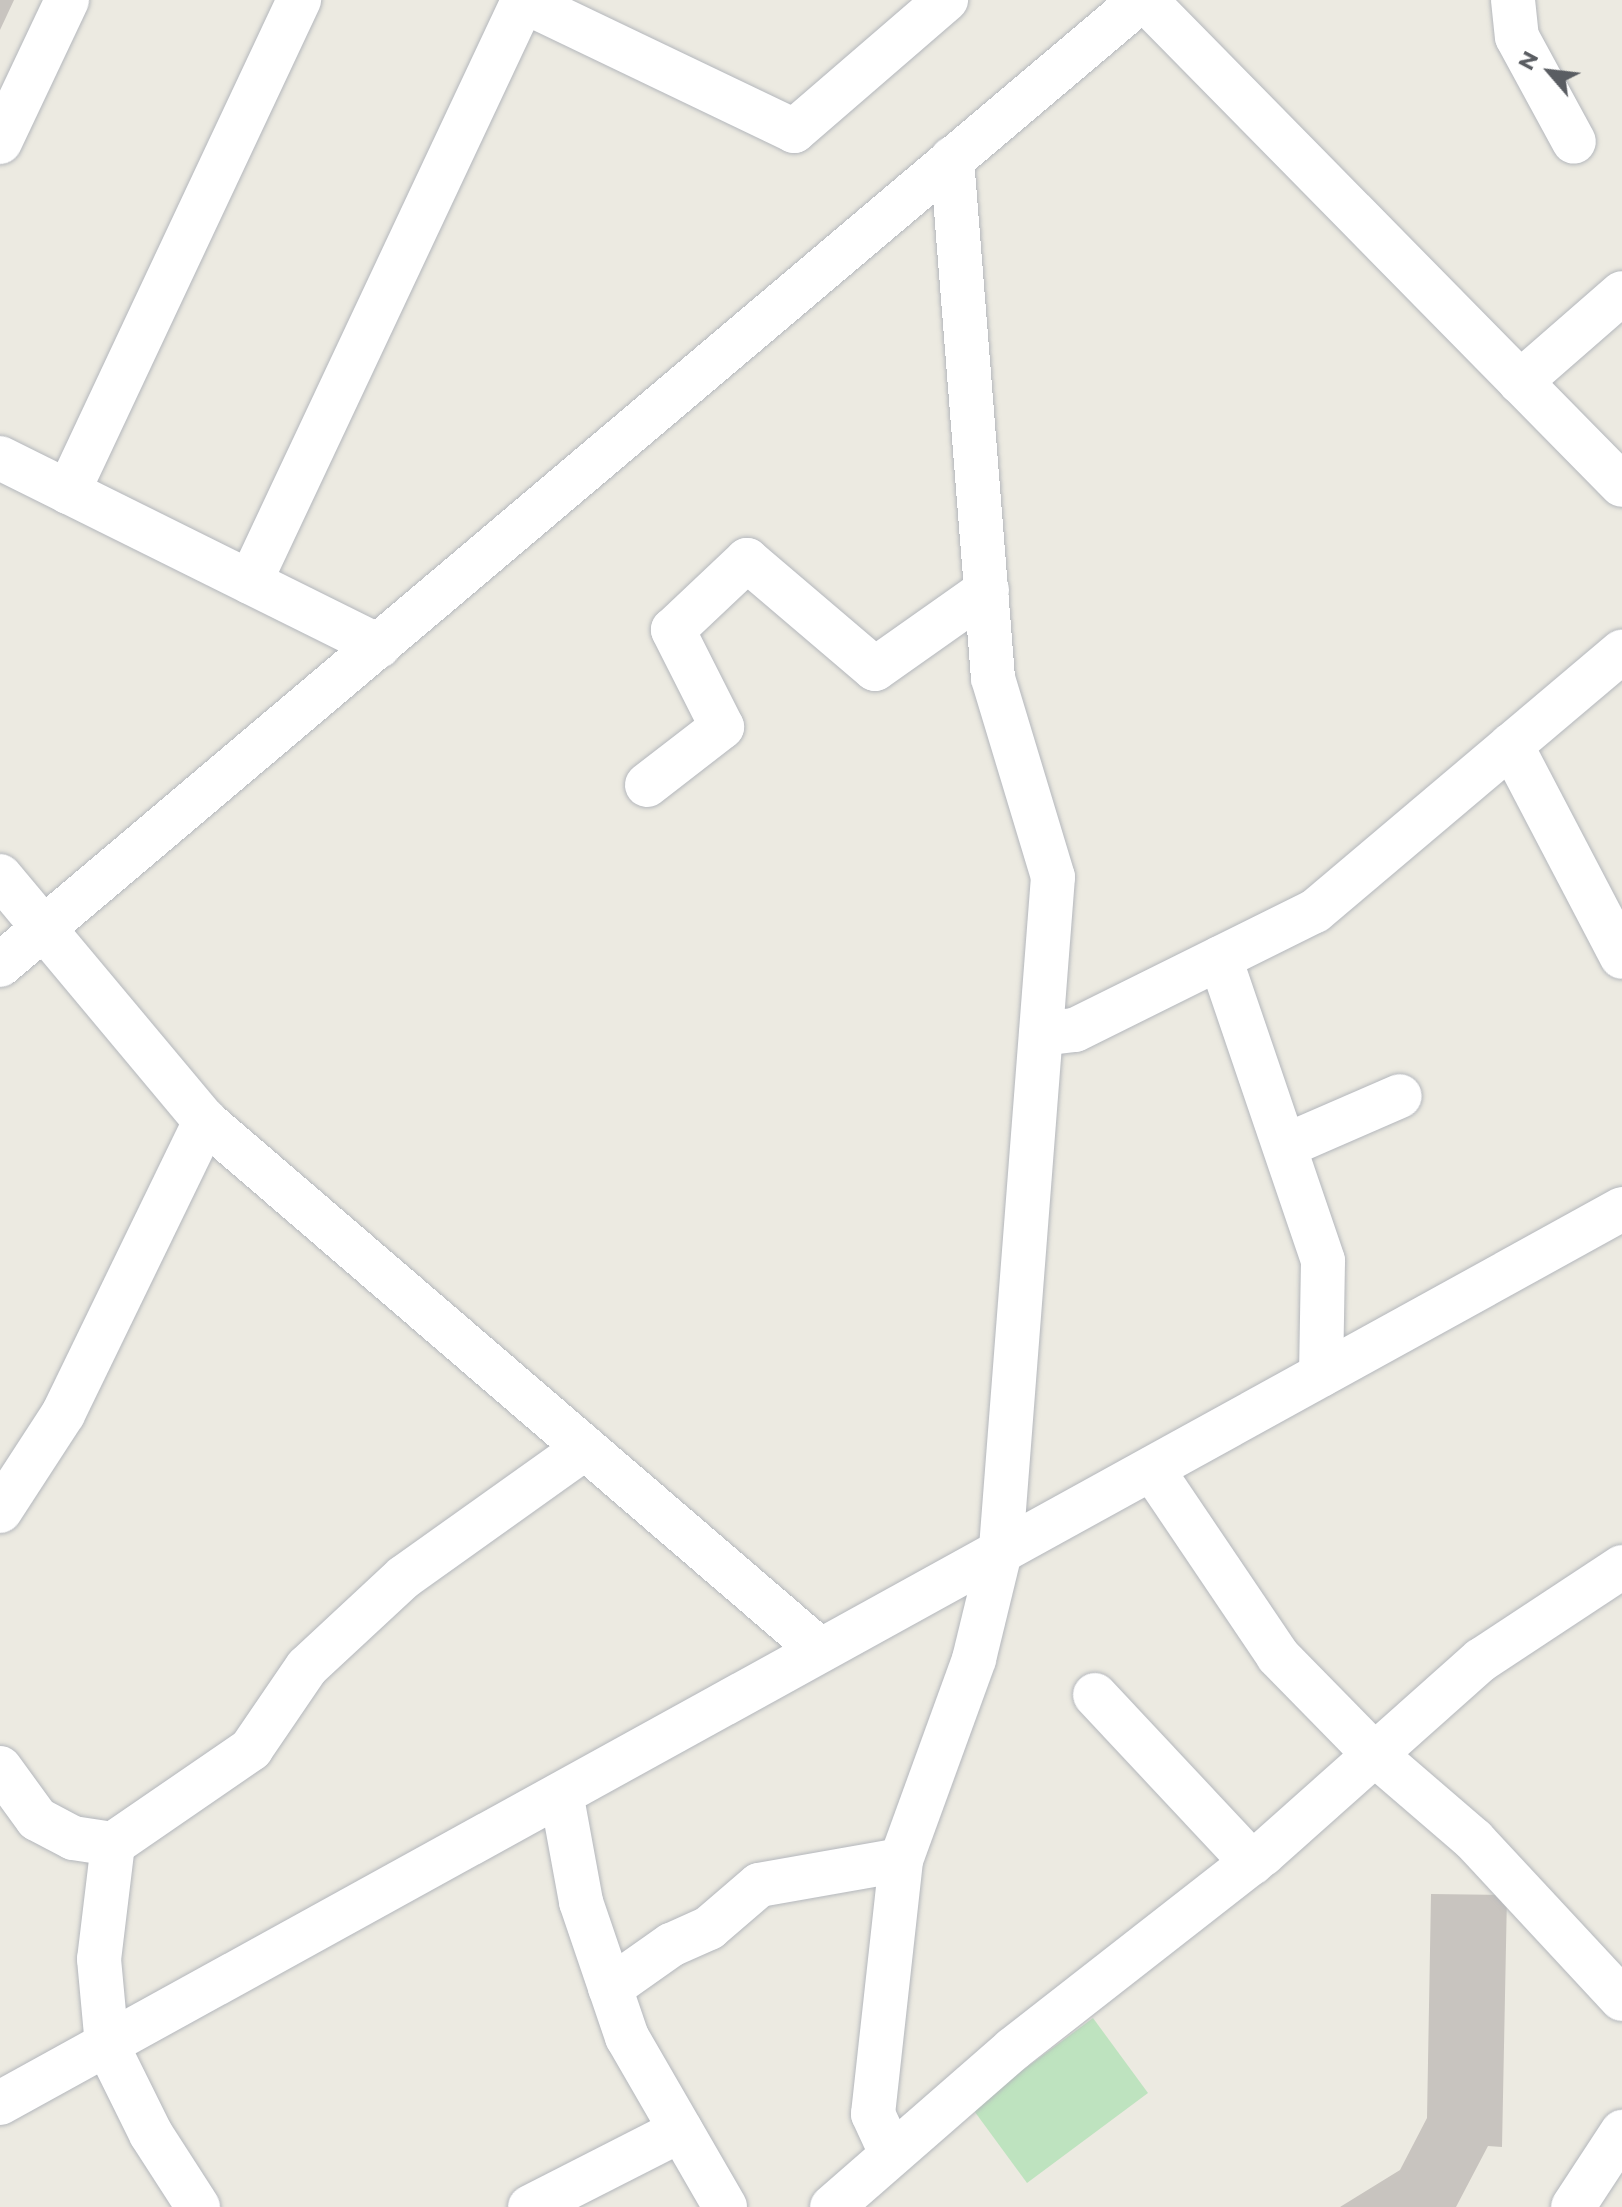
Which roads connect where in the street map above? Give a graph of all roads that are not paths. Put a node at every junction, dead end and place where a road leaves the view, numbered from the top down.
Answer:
1 (67, 0) edge
2 (299, 0) edge
3 (522, 0) edge
4 (946, 0) edge
5 (1143, 0) edge
6 (1513, 0) edge
7 (0, 142) edge
8 (1574, 142) dead end
9 (952, 159) junction
10 (1622, 293) edge
11 (1520, 382) junction
12 (0, 458) edge
13 (1622, 485) edge
14 (68, 492) junction
15 (250, 582) junction
16 (987, 590) junction
17 (379, 646) junction
18 (1622, 652) edge
19 (1511, 745) junction
20 (647, 785) dead end
21 (0, 876) edge
22 (42, 927) junction
23 (1622, 957) edge
24 (1220, 958) junction
25 (0, 965) edge
26 (1041, 1034) junction
27 (1400, 1096) dead end
28 (205, 1121) junction
29 (1285, 1146) junction
30 (1622, 1209) edge
31 (1321, 1375) junction
32 (585, 1448) junction
33 (1152, 1469) junction
34 (0, 1511) edge
35 (1001, 1548) junction
36 (1622, 1567) edge
37 (820, 1650) junction
38 (1095, 1695) dead end
39 (1373, 1753) junction
40 (0, 1768) edge
41 (562, 1798) junction
42 (113, 1844) junction
43 (901, 1860) junction
44 (1252, 1863) junction
45 (610, 1988) junction
46 (1622, 1999) edge
47 (107, 2045) junction
48 (0, 2103) edge
49 (681, 2130) junction
50 (1622, 2132) edge
51 (891, 2153) junction
52 (198, 2207) edge
53 (530, 2207) edge
54 (725, 2207) edge
55 (832, 2207) edge
56 (1573, 2207) edge

1 - 7 street
2 - 14 street
3 - 4 street
3 - 15 street
5 - 9 street
5 - 11 street
6 - 8 street
9 - 16 street
9 - 17 street
10 - 11 street
11 - 13 street
12 - 14 street
14 - 15 street
15 - 17 street
16 - 20 street
16 - 26 street
17 - 22 street
18 - 19 street
19 - 23 street
19 - 24 street
21 - 22 street
22 - 25 street
22 - 28 street
24 - 26 street
24 - 29 street
26 - 35 street
27 - 29 street
28 - 32 street
28 - 34 street
29 - 31 street
30 - 31 street
31 - 33 street
32 - 37 street
32 - 42 street
33 - 35 street
33 - 39 street
35 - 37 street
35 - 43 street
36 - 39 street
37 - 41 street
38 - 44 street
39 - 44 street
39 - 46 street
40 - 42 street
41 - 45 street
41 - 47 street
42 - 47 street
43 - 45 street
43 - 51 street
44 - 51 street
45 - 49 street
47 - 48 street
47 - 52 street
49 - 53 street
49 - 54 street
50 - 56 street
51 - 55 street

